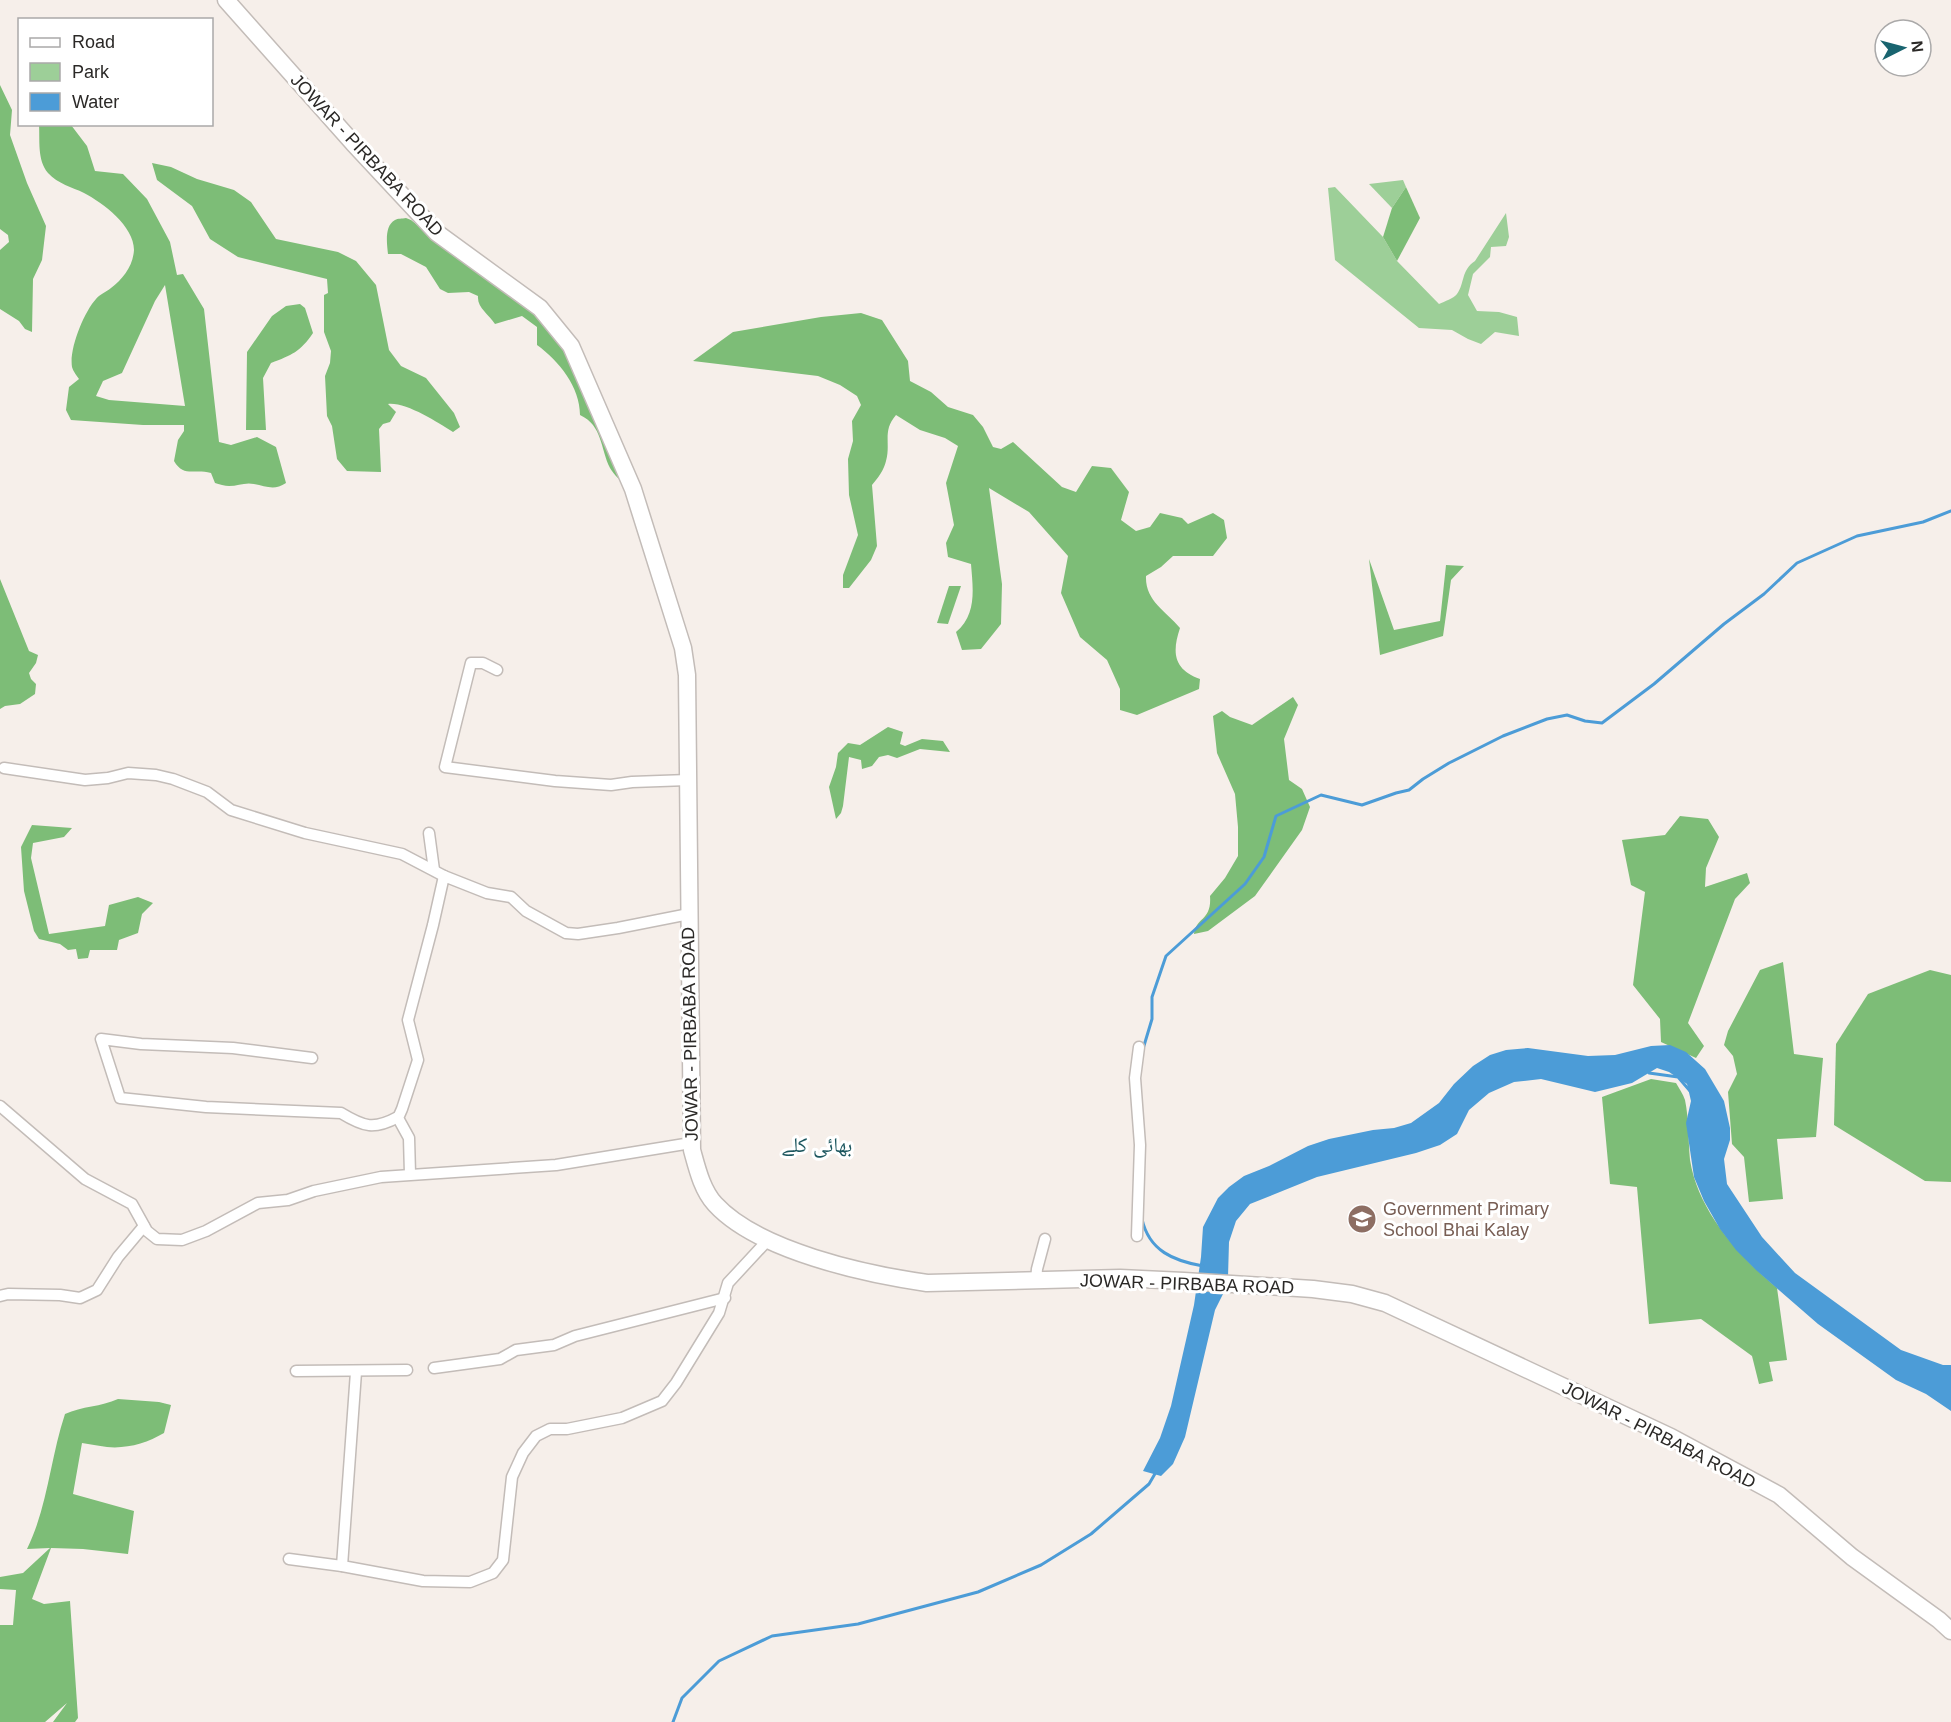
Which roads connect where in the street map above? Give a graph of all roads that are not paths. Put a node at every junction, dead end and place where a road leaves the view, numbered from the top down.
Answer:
1 (226, 0) edge
2 (497, 670) dead end
3 (4, 768) dead end
4 (688, 780) junction
5 (429, 833) dead end
6 (439, 873) junction
7 (689, 914) junction
8 (1139, 1047) dead end
9 (312, 1058) dead end
10 (0, 1106) edge
11 (398, 1117) junction
12 (692, 1143) junction
13 (410, 1174) junction
14 (144, 1226) junction
15 (1137, 1236) dead end
16 (1045, 1239) dead end
17 (767, 1241) junction
18 (1036, 1281) junction
19 (0, 1296) edge
20 (725, 1298) junction
21 (434, 1368) dead end
22 (407, 1370) dead end
23 (296, 1371) dead end
24 (356, 1372) junction
25 (289, 1559) dead end
26 (342, 1566) junction
27 (1951, 1631) edge

1 - 4 main road, JOWAR - PIRBABA ROAD
2 - 4 street
3 - 6 street
4 - 7 main road, JOWAR - PIRBABA ROAD
5 - 6 street
6 - 7 street
6 - 11 street
7 - 12 main road, JOWAR - PIRBABA ROAD
8 - 15 street
9 - 11 street
10 - 14 street
11 - 13 street
12 - 13 street
12 - 17 main road, JOWAR - PIRBABA ROAD
13 - 14 street
14 - 19 street
16 - 18 street
17 - 18 main road, JOWAR - PIRBABA ROAD
17 - 20 street
18 - 27 main road, JOWAR - PIRBABA ROAD
20 - 21 street
20 - 26 street
22 - 24 street
23 - 24 street
24 - 26 street
25 - 26 street

